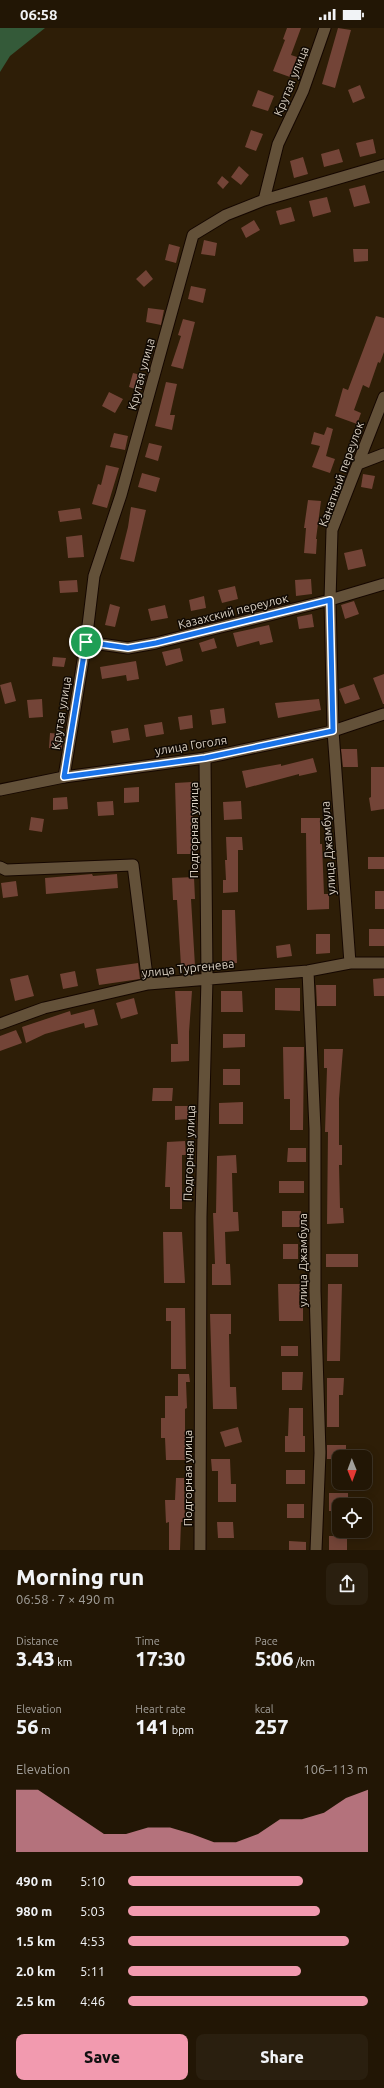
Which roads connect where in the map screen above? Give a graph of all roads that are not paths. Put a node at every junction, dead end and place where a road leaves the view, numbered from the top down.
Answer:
1 (325, 28) edge
2 (384, 165) edge
3 (264, 200) junction
4 (384, 397) edge
5 (384, 454) edge
6 (358, 464) junction
7 (384, 584) edge
8 (330, 600) junction
9 (86, 642) junction
10 (384, 714) edge
11 (333, 731) junction
12 (205, 758) junction
13 (64, 777) junction
14 (0, 790) edge
15 (0, 868) edge
16 (350, 963) junction
17 (384, 963) edge
18 (308, 971) junction
19 (207, 978) junction
20 (148, 984) junction
21 (0, 1024) edge
22 (200, 1550) edge
23 (316, 1550) edge

1 - 3 street, Крутая улица
2 - 3 street
3 - 9 street, Крутая улица
4 - 6 street, Канатный переулок
5 - 6 street
6 - 8 street, Канатный переулок
7 - 8 street, Казахский переулок
8 - 9 street, Казахский переулок
8 - 11 street, Канатный переулок
9 - 13 street, Крутая улица
10 - 11 street, улица Гоголя
11 - 12 street, улица Гоголя
11 - 16 street, улица Джамбула
12 - 13 street, улица Гоголя
12 - 19 street, Подгорная улица
13 - 14 street, улица Гоголя
15 - 20 street
16 - 17 street, улица Тургенева
16 - 18 street, улица Тургенева
18 - 19 street, улица Тургенева
18 - 23 street, улица Джамбула
19 - 20 street, улица Тургенева
19 - 22 street, Подгорная улица
20 - 21 street, улица Тургенева

